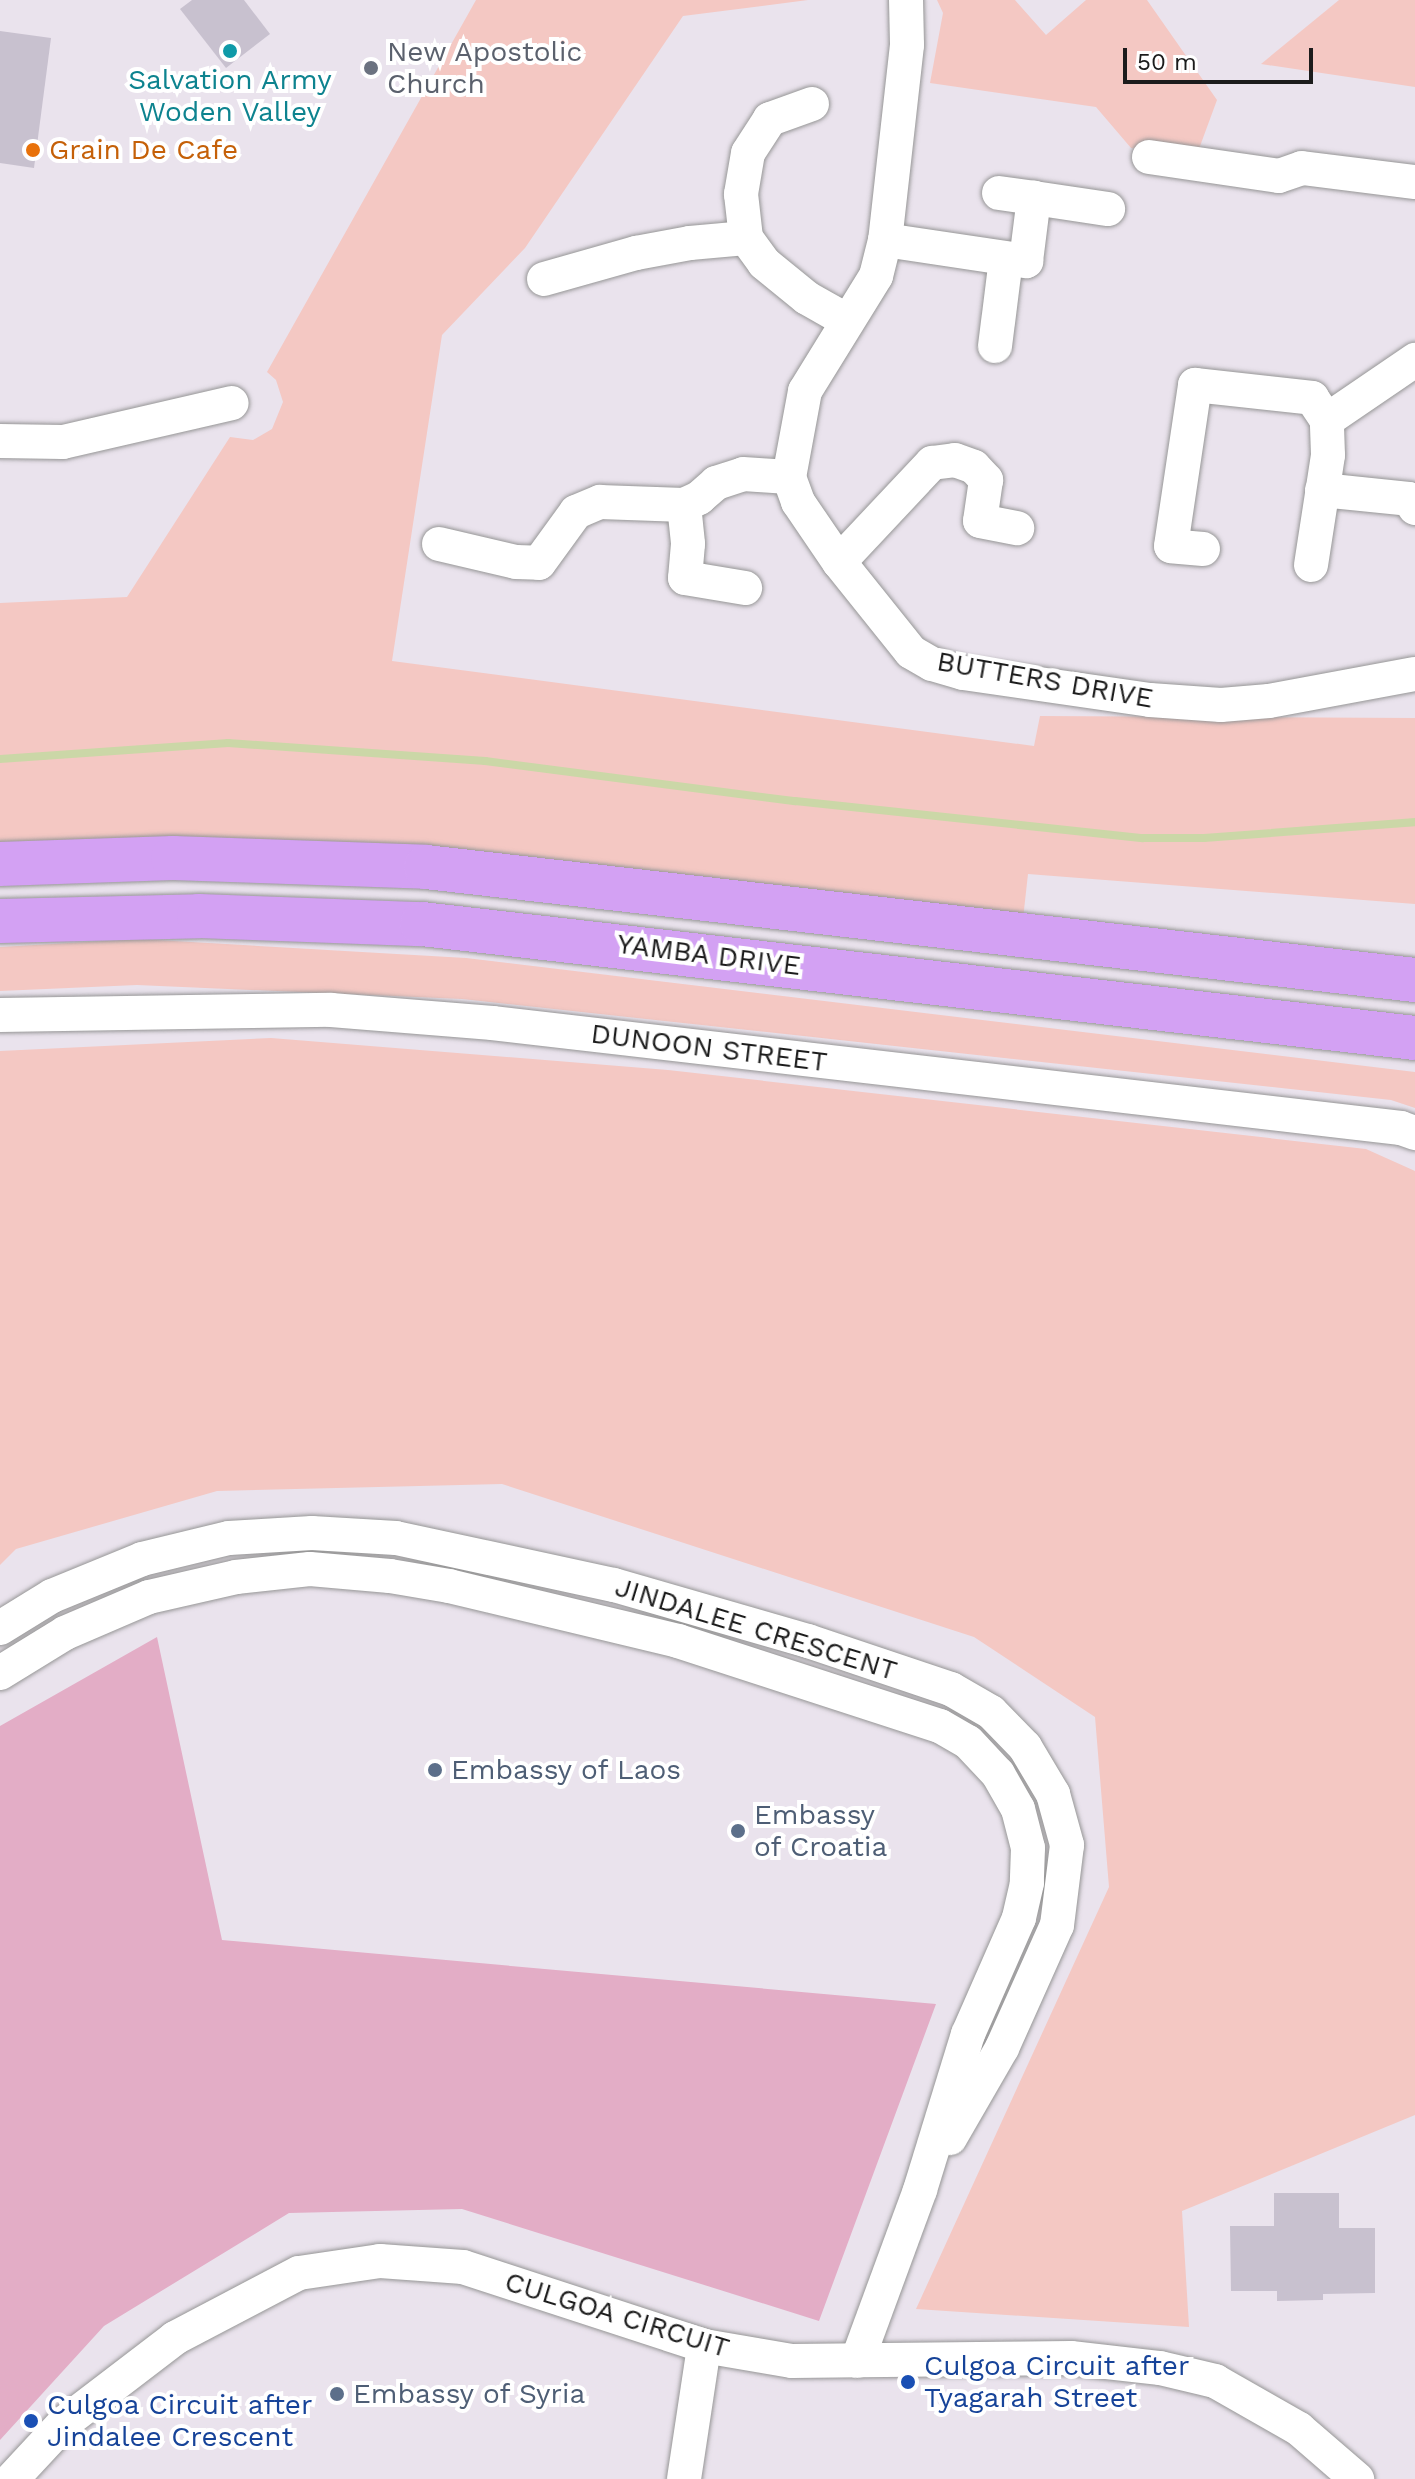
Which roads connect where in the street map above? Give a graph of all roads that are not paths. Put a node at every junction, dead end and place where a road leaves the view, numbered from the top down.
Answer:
1 (906, 0) edge
2 (812, 104) dead end
3 (1149, 157) dead end
4 (1415, 182) edge
5 (999, 193) dead end
6 (1034, 198) junction
7 (1108, 209) dead end
8 (746, 238) junction
9 (885, 240) junction
10 (1006, 259) junction
11 (544, 279) dead end
12 (846, 320) junction
13 (995, 346) dead end
14 (1415, 360) edge
15 (232, 403) dead end
16 (1327, 420) junction
17 (0, 441) edge
18 (789, 477) junction
19 (1322, 490) junction
20 (1413, 501) edge
21 (684, 505) junction
22 (1017, 528) dead end
23 (439, 544) dead end
24 (1203, 549) dead end
25 (839, 562) junction
26 (1311, 565) dead end
27 (745, 588) dead end
28 (1415, 674) edge
29 (0, 864) edge
30 (0, 921) edge
31 (1415, 980) edge
32 (0, 1015) edge
33 (1415, 1038) edge
34 (1415, 1133) edge
35 (0, 1628) edge
36 (0, 1673) edge
37 (920, 2190) junction
38 (704, 2346) junction
39 (857, 2361) junction
40 (12, 2479) edge
41 (684, 2479) edge
42 (1357, 2479) edge

1 - 9 street
2 - 8 street
3 - 4 street
5 - 6 street
6 - 7 street
6 - 10 street
8 - 11 street
8 - 12 street
9 - 10 street
9 - 12 street
10 - 13 street
12 - 18 street
14 - 16 street
15 - 17 street
16 - 19 street
16 - 24 street
18 - 21 street
18 - 25 street, BUTTERS DRIVE
19 - 20 street
19 - 26 street
21 - 23 street
21 - 27 street
22 - 25 street
25 - 28 street, BUTTERS DRIVE
29 - 31 main road, YAMBA DRIVE
30 - 33 main road, YAMBA DRIVE
32 - 34 street, DUNOON STREET
35 - 37 street, JINDALEE CRESCENT
36 - 37 street, JINDALEE CRESCENT
37 - 39 street, JINDALEE CRESCENT
38 - 39 street, CULGOA CIRCUIT
38 - 40 street, CULGOA CIRCUIT
38 - 41 street
39 - 42 street, CULGOA CIRCUIT

